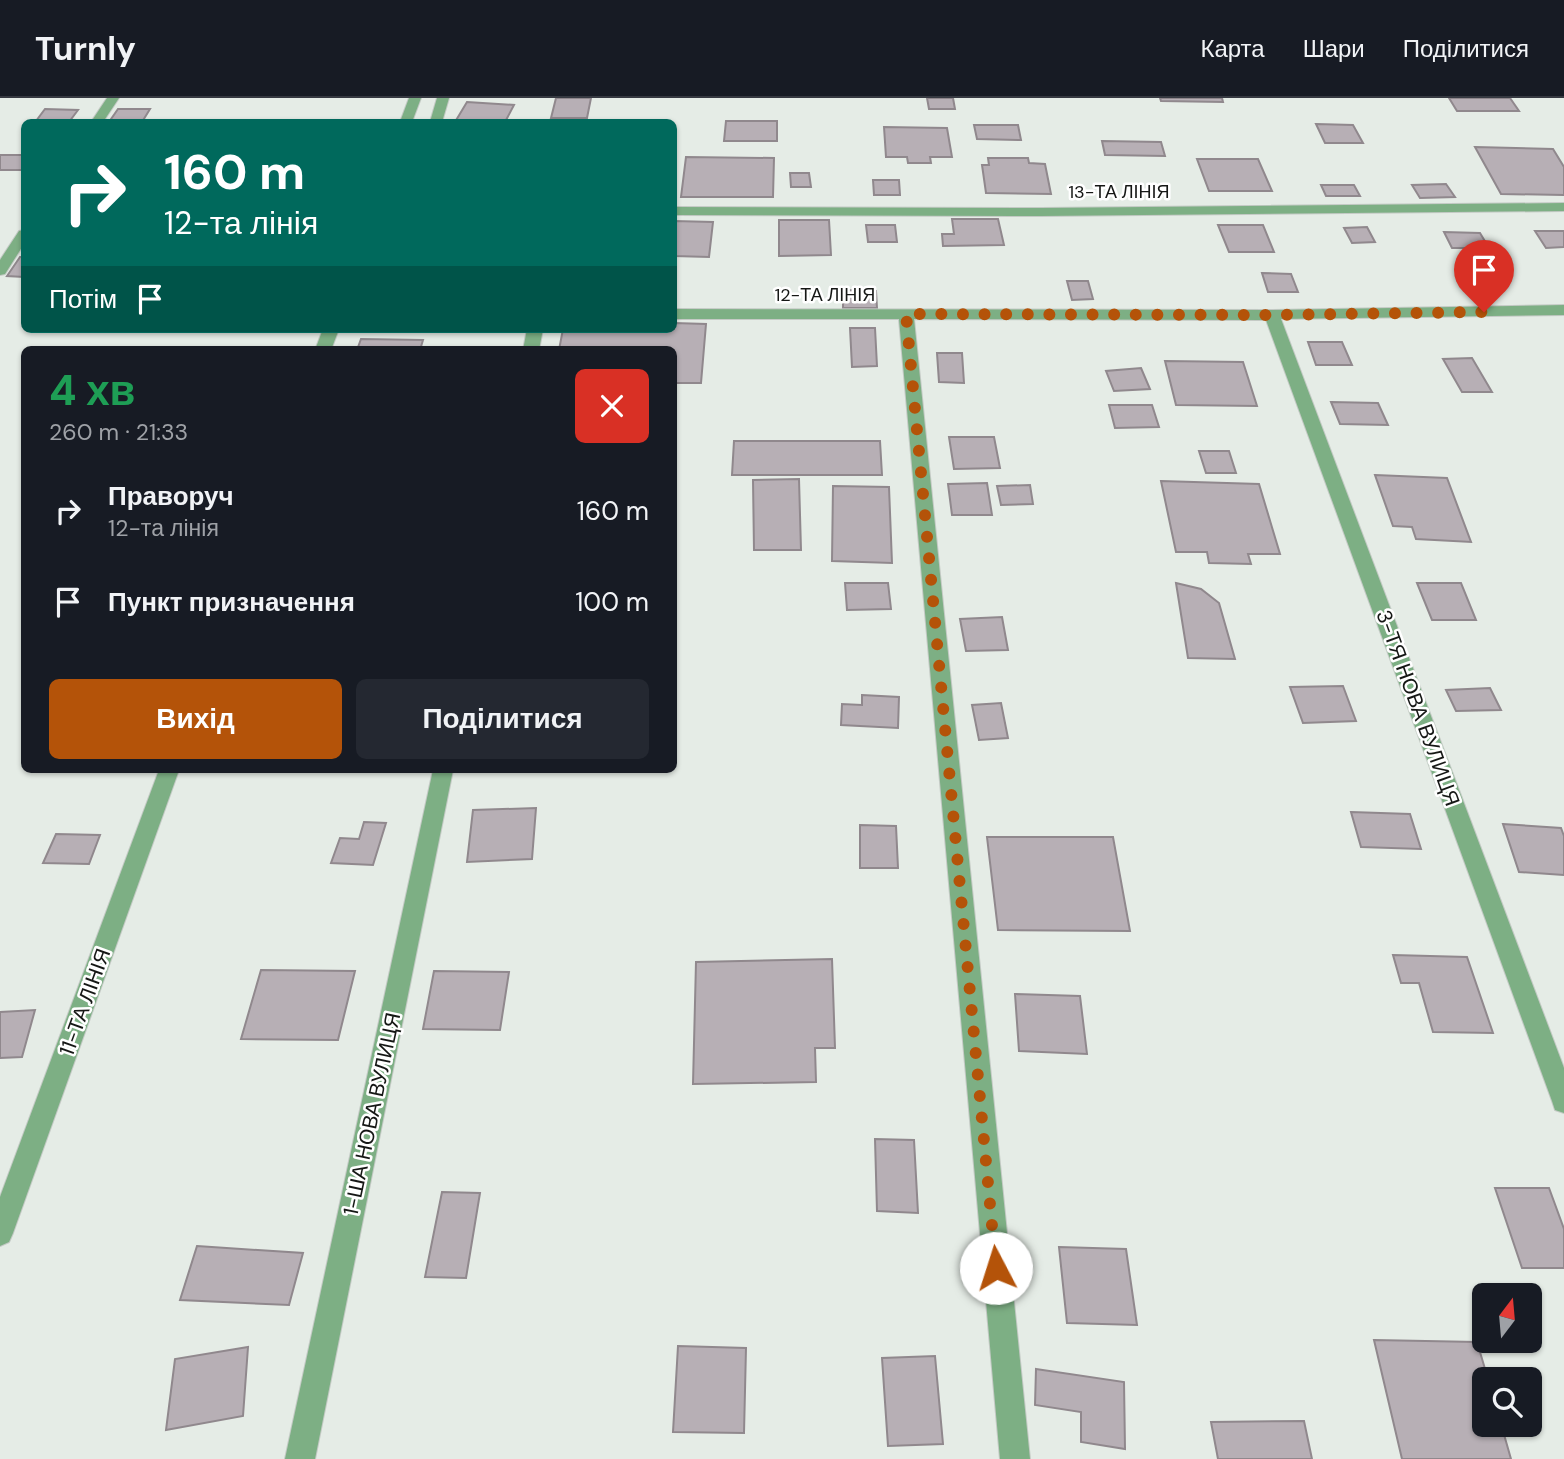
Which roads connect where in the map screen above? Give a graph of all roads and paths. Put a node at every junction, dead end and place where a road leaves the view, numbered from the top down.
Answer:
1 (113, 98) edge
2 (415, 98) edge
3 (443, 98) edge
4 (99, 119) edge
5 (407, 119) edge
6 (437, 119) edge
7 (1564, 207) edge
8 (677, 211) edge
9 (21, 239) edge
10 (0, 271) edge
11 (1564, 310) edge
12 (677, 314) edge
13 (906, 314) junction
14 (1272, 315) junction
15 (168, 773) edge
16 (442, 773) edge
17 (1564, 1101) edge
18 (0, 1233) edge
19 (300, 1459) edge
20 (1014, 1459) edge

1 - 4 street
2 - 5 street
3 - 6 street
7 - 8 street, 13-ТА ЛІНІЯ
9 - 10 street
11 - 14 street, 12-ТА ЛІНІЯ
12 - 13 street, 12-ТА ЛІНІЯ
13 - 14 street, 12-ТА ЛІНІЯ
13 - 20 street
14 - 17 street, 3-ТЯ НОВА ВУЛИЦЯ
15 - 18 street, 11-ТА ЛІНІЯ
16 - 19 street, 1-ША НОВА ВУЛИЦЯ

